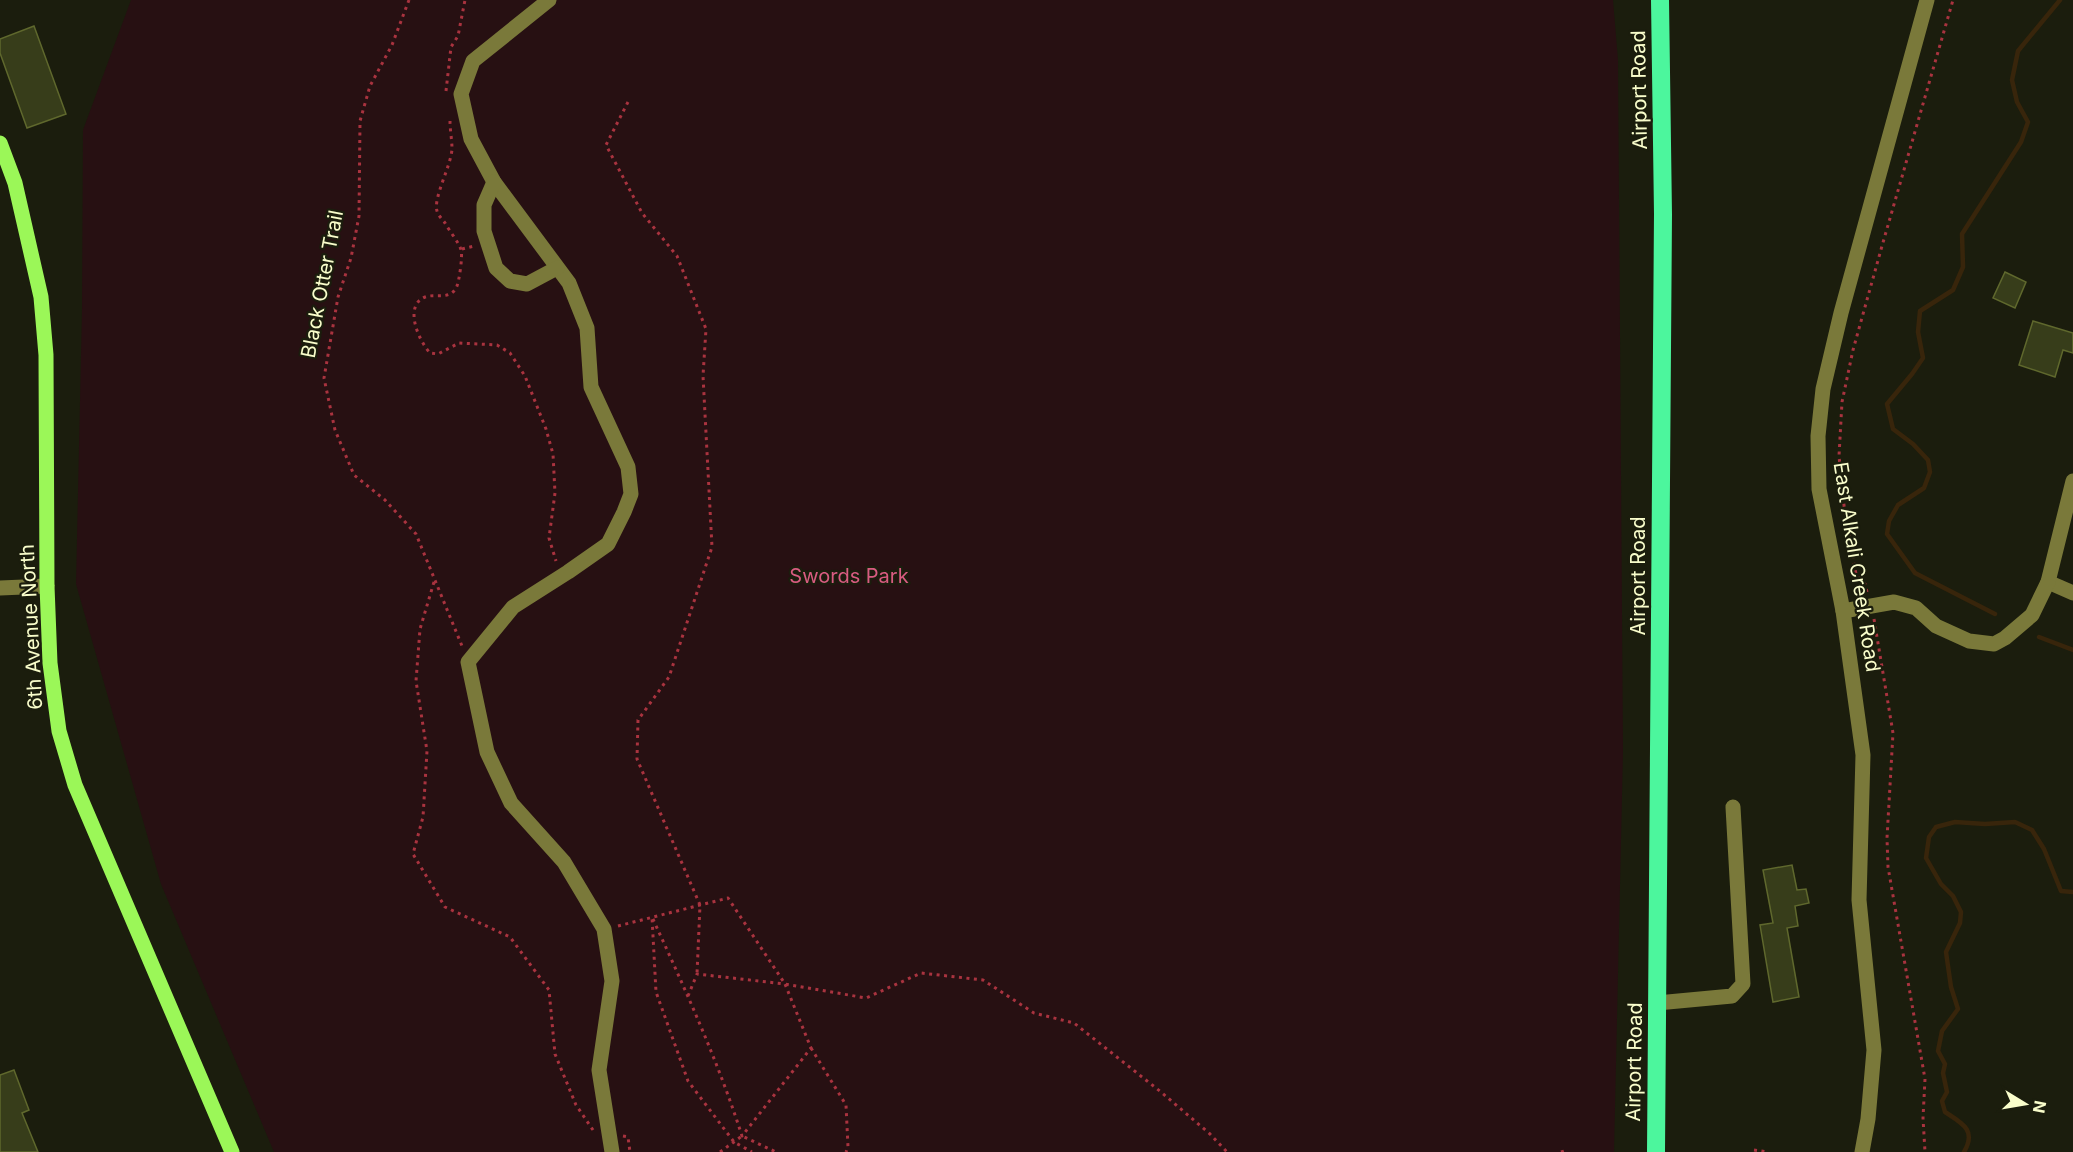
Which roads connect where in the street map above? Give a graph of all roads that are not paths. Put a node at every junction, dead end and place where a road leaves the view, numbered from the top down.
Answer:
1 (549, 0) edge
2 (1660, 0) edge
3 (1928, 0) edge
4 (0, 143) edge
5 (494, 182) junction
6 (557, 268) junction
7 (2073, 481) edge
8 (2048, 582) junction
9 (47, 586) junction
10 (0, 588) edge
11 (2073, 593) edge
12 (1843, 611) junction
13 (1733, 807) dead end
14 (1657, 1003) junction
15 (1656, 1084) junction
16 (232, 1152) edge
17 (612, 1152) edge
18 (1646, 1152) edge
19 (1656, 1152) edge
20 (1862, 1152) edge

1 - 5 street
2 - 14 highway, Airport Road
3 - 12 street, East Alkali Creek Road
4 - 9 main road, 6th Avenue North
5 - 6 street
5 - 6 street
6 - 17 street
7 - 8 street
8 - 11 street
8 - 12 street
9 - 10 street
9 - 16 main road, 6th Avenue North
12 - 20 street, East Alkali Creek Road
13 - 14 street
14 - 15 highway, Airport Road
15 - 18 highway
15 - 19 highway, Airport Road

